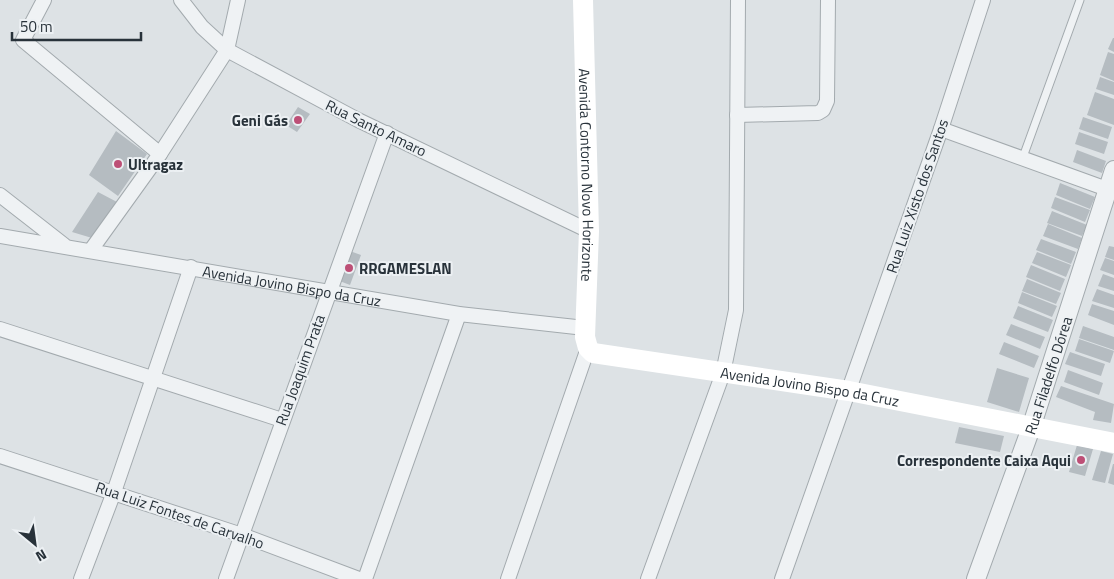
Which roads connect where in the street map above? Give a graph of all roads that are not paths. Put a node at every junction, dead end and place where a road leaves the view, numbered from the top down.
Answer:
1 (44, 0) edge
2 (181, 0) edge
3 (238, 0) edge
4 (583, 0) edge
5 (738, 0) edge
6 (828, 0) edge
7 (983, 0) edge
8 (1080, 0) edge
9 (227, 50) junction
10 (737, 115) junction
11 (941, 129) junction
12 (387, 133) junction
13 (160, 154) junction
14 (1023, 157) junction
15 (1114, 170) edge
16 (1108, 189) junction
17 (0, 195) edge
18 (589, 231) junction
19 (0, 236) edge
20 (66, 247) junction
21 (91, 250) junction
22 (191, 267) junction
23 (329, 293) junction
24 (459, 314) junction
25 (585, 328) junction
26 (0, 329) edge
27 (588, 348) junction
28 (723, 373) junction
29 (152, 379) junction
30 (849, 391) junction
31 (282, 420) junction
32 (1031, 428) junction
33 (1114, 443) edge
34 (0, 456) edge
35 (114, 492) junction
36 (242, 535) junction
37 (81, 579) edge
38 (226, 579) edge
39 (359, 579) edge
40 (364, 579) edge
41 (508, 579) edge
42 (648, 579) edge
43 (782, 579) edge
44 (976, 579) edge

1 - 13 street
2 - 9 street, Rua Santo Amaro
3 - 9 street
4 - 18 main road, Avenida Contorno Novo Horizonte
5 - 10 street
6 - 10 street
7 - 11 street, Rua Luiz Xisto dos Santos
8 - 14 lane
9 - 12 street, Rua Santo Amaro
9 - 13 street
10 - 28 street
11 - 14 street
11 - 30 street, Rua Luiz Xisto dos Santos
12 - 18 street, Rua Santo Amaro
12 - 23 street, Rua Joaquim Prata
13 - 21 street
14 - 16 street
15 - 16 street, Rua Filadelfo Dórea
16 - 32 street, Rua Filadelfo Dórea
17 - 20 street
18 - 25 main road, Avenida Contorno Novo Horizonte
19 - 20 street, Avenida Jovino Bispo da Cruz
20 - 21 street, Avenida Jovino Bispo da Cruz
21 - 22 street, Avenida Jovino Bispo da Cruz
22 - 23 street, Avenida Jovino Bispo da Cruz
22 - 29 street
23 - 24 street, Avenida Jovino Bispo da Cruz
23 - 31 street, Rua Joaquim Prata
24 - 25 street, Avenida Jovino Bispo da Cruz
24 - 40 street
25 - 27 main road, Avenida Contorno Novo Horizonte
26 - 29 street
27 - 28 main road, Avenida Jovino Bispo da Cruz
27 - 41 street
28 - 30 main road, Avenida Jovino Bispo da Cruz
28 - 42 street
29 - 31 street
29 - 35 street
30 - 32 main road, Avenida Jovino Bispo da Cruz
30 - 43 street, Rua Luiz Xisto dos Santos
31 - 36 street, Rua Joaquim Prata
32 - 33 main road, Avenida Jovino Bispo da Cruz
32 - 44 street, Rua Filadelfo Dórea
34 - 35 street, Rua Luiz Fontes de Carvalho
35 - 36 street, Rua Luiz Fontes de Carvalho
35 - 37 street
36 - 38 street, Rua Joaquim Prata
36 - 39 street, Rua Luiz Fontes de Carvalho

